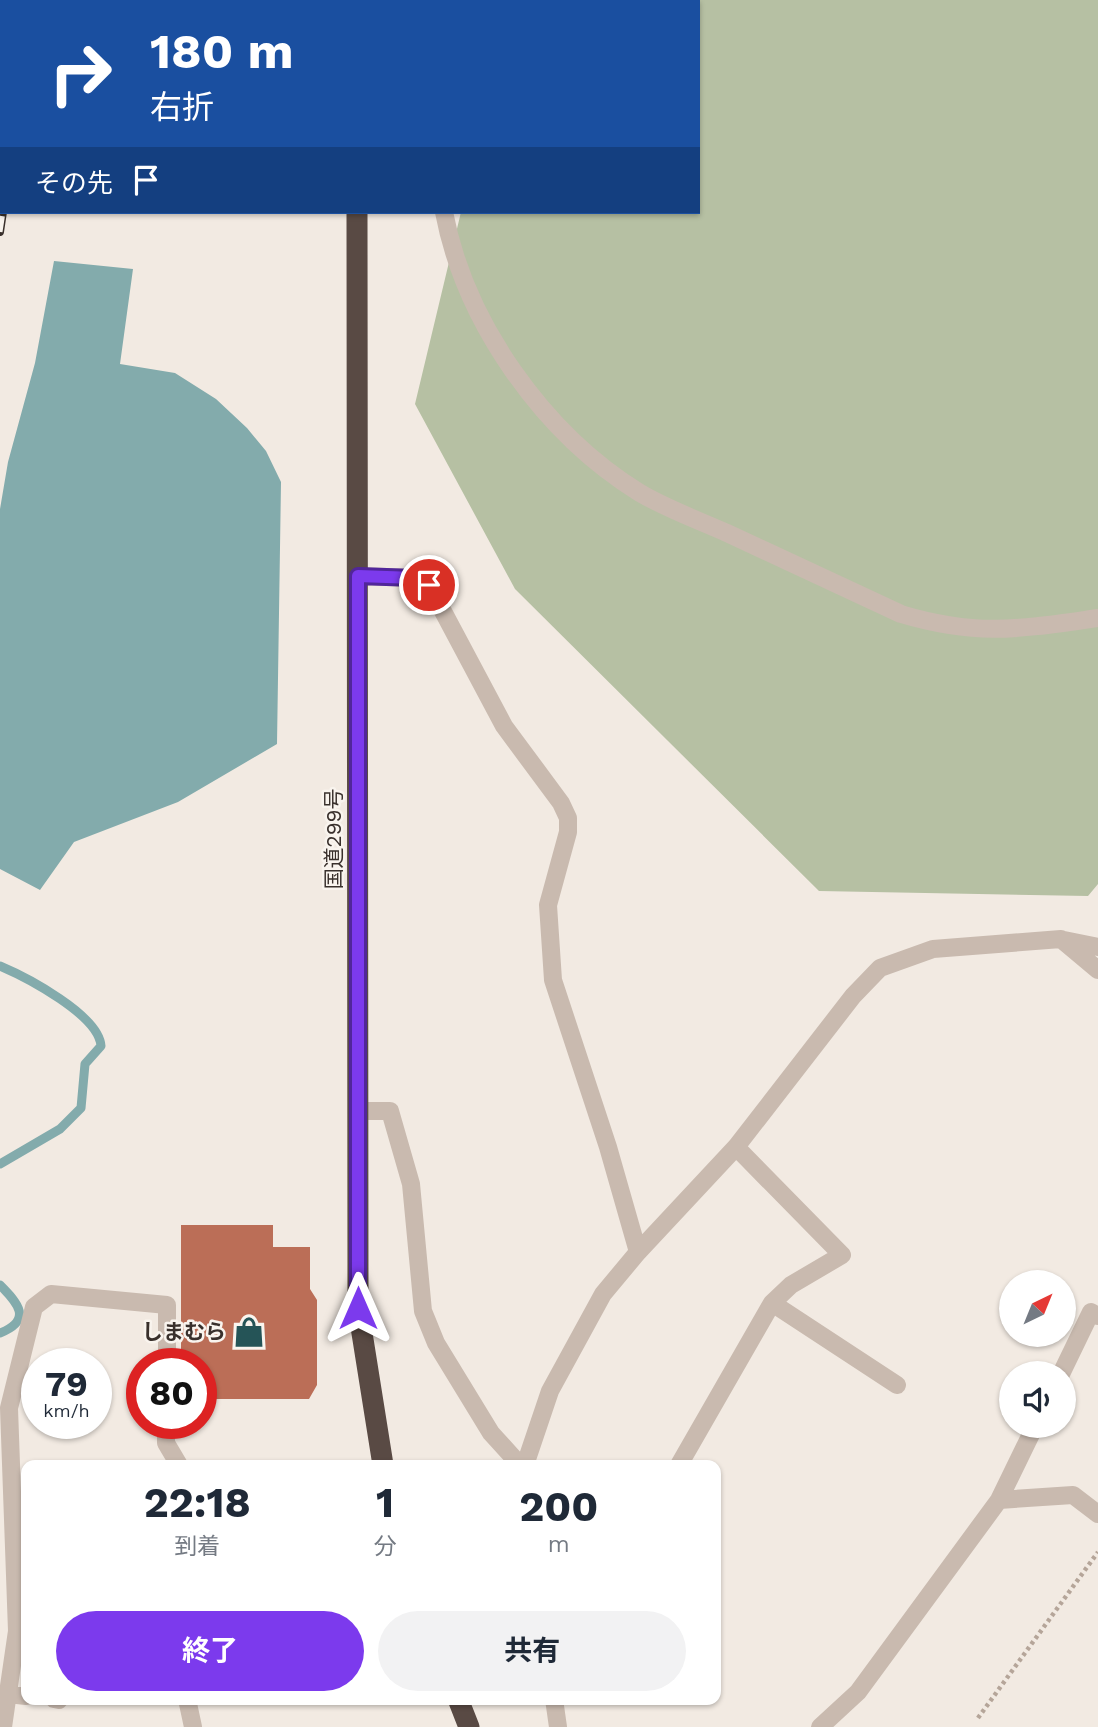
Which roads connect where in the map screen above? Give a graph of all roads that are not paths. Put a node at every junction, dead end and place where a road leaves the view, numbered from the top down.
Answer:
1 (357, 214) edge
2 (444, 214) edge
3 (358, 576) junction
4 (1098, 618) edge
5 (1061, 939) junction
6 (1098, 947) edge
7 (1098, 970) edge
8 (359, 1111) junction
9 (736, 1147) junction
10 (638, 1252) junction
11 (772, 1303) junction
12 (1098, 1316) edge
13 (167, 1348) edge
14 (1067, 1361) edge
15 (897, 1385) dead end
16 (1029, 1438) edge
17 (166, 1439) edge
18 (175, 1460) edge
19 (382, 1460) edge
20 (517, 1460) edge
21 (524, 1460) edge
22 (682, 1460) edge
23 (999, 1500) junction
24 (1098, 1514) edge
25 (21, 1553) edge
26 (21, 1636) edge
27 (8, 1695) junction
28 (21, 1696) edge
29 (188, 1705) edge
30 (460, 1705) edge
31 (555, 1705) edge
32 (3, 1727) edge
33 (192, 1727) edge
34 (469, 1727) edge
35 (558, 1727) edge
36 (820, 1727) edge

1 - 3 highway, 国道299号
2 - 4 street
3 - 8 highway, 国道299号
3 - 10 street
5 - 6 street
5 - 7 street
5 - 9 street
8 - 19 highway, 国道299号
8 - 20 street
9 - 10 street
9 - 11 street
10 - 21 street
11 - 15 street
11 - 22 street
12 - 14 street
13 - 25 street
16 - 23 street
17 - 18 street
23 - 24 street
23 - 36 street
26 - 27 street
27 - 28 street
27 - 32 street
29 - 33 street
30 - 34 highway
31 - 35 street

